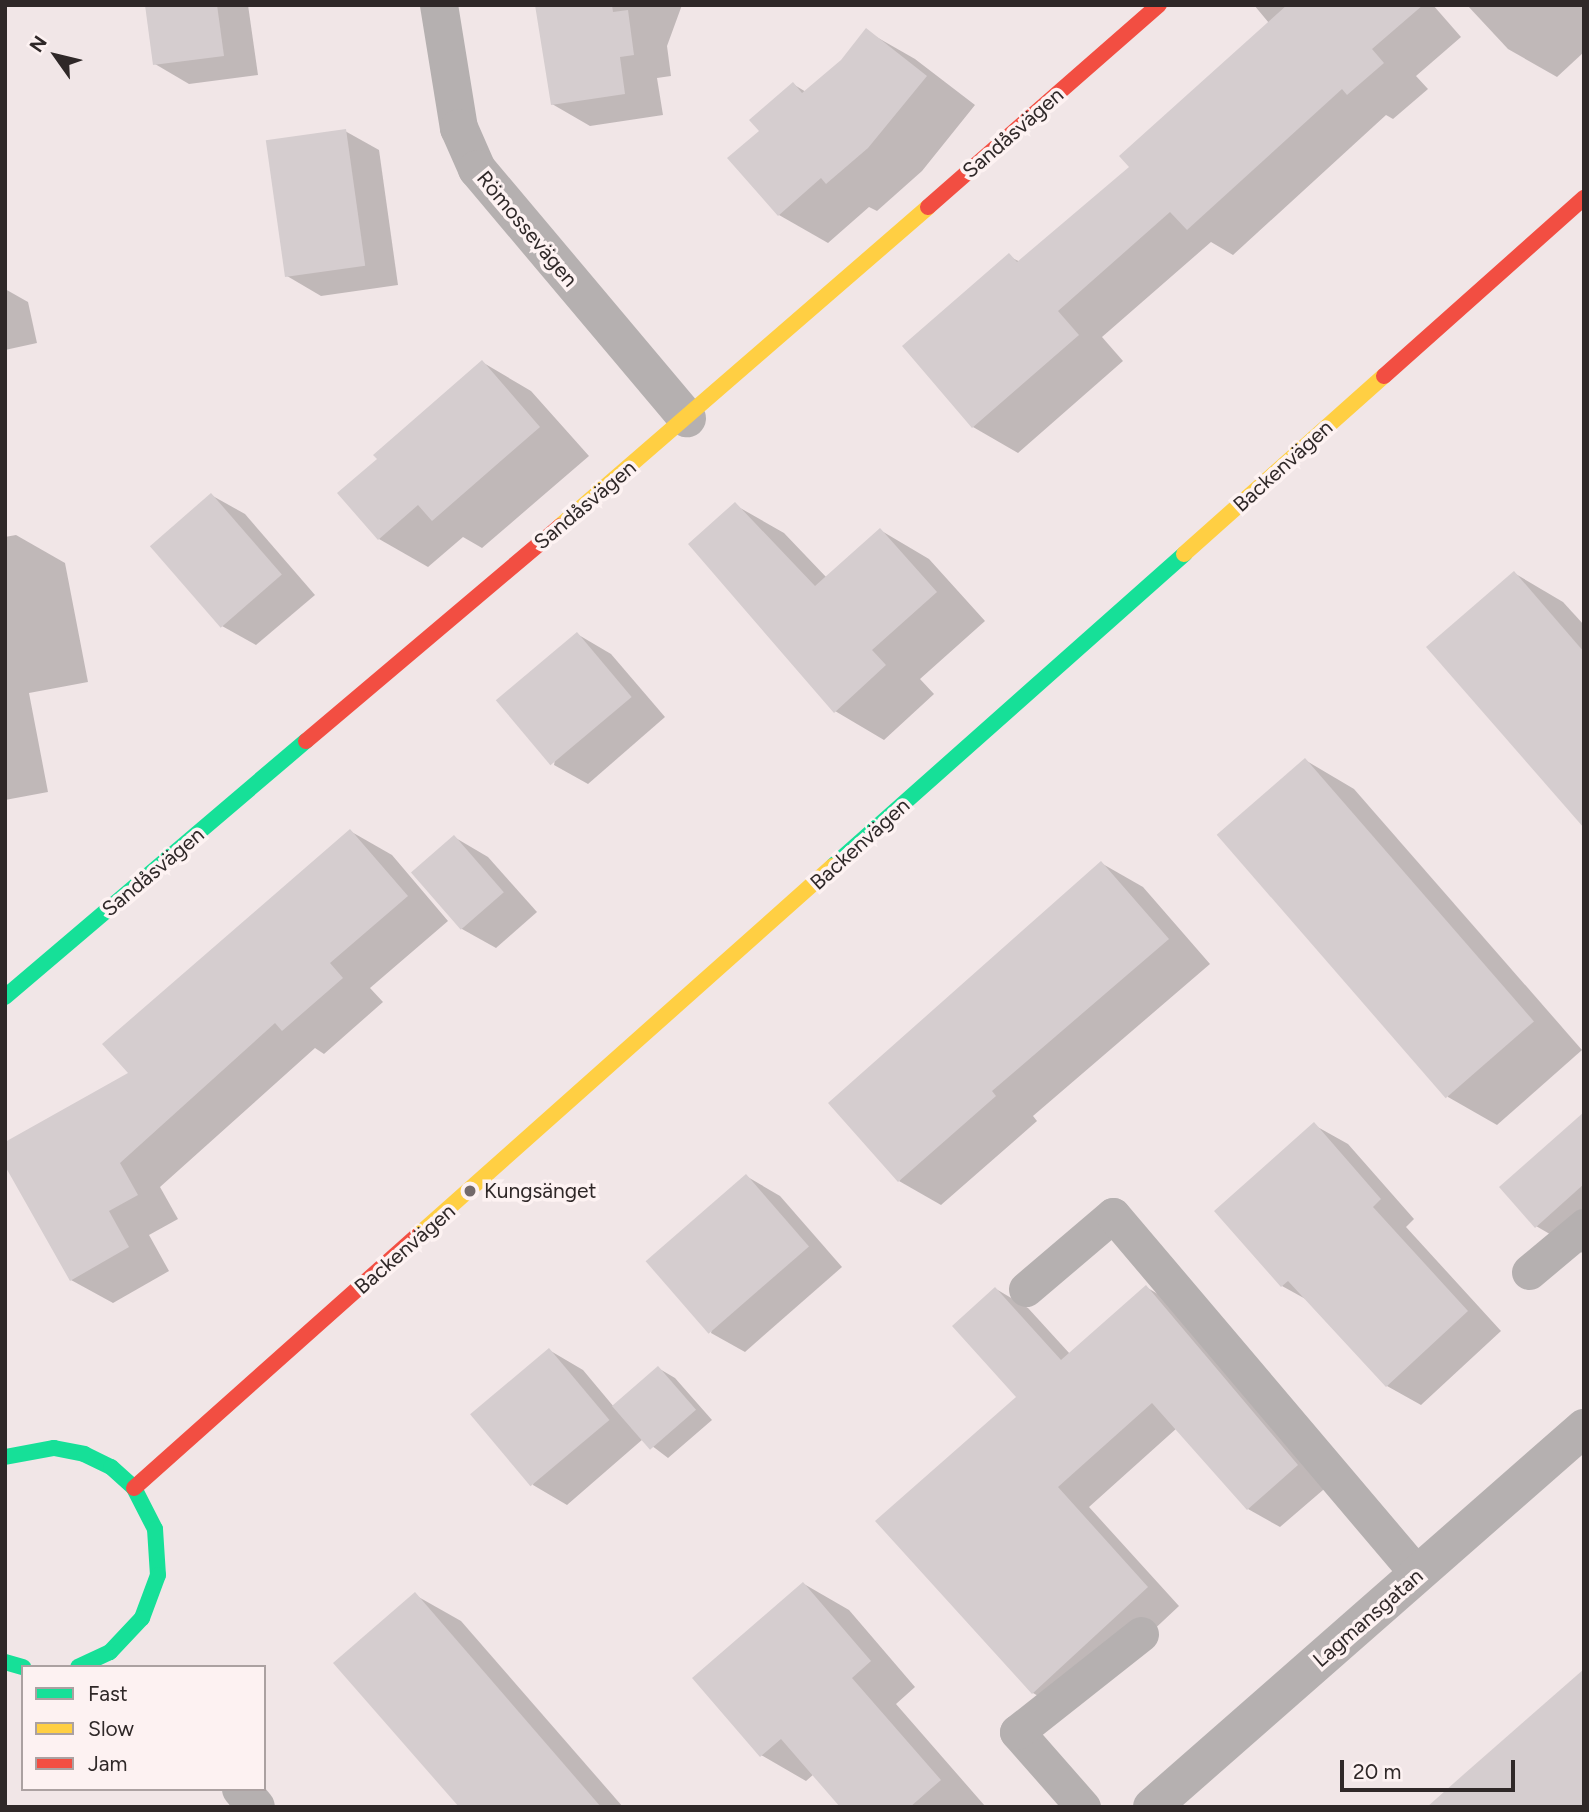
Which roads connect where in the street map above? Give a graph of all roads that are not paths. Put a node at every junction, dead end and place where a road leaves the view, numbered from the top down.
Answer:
1 (439, 5) edge
2 (1159, 5) edge
3 (1584, 198) edge
4 (687, 418) junction
5 (5, 997) edge
6 (1584, 1226) edge
7 (1529, 1272) dead end
8 (1026, 1289) dead end
9 (1584, 1428) edge
10 (5, 1457) edge
11 (134, 1488) junction
12 (1417, 1574) junction
13 (1141, 1634) dead end
14 (105, 1662) edge
15 (242, 1791) edge
16 (256, 1807) edge
17 (1083, 1807) edge
18 (1152, 1807) edge

1 - 4 street, Römossevägen
2 - 4 street, Sandåsvägen
3 - 11 street, Backenvägen
4 - 5 street, Sandåsvägen
6 - 7 lane
8 - 12 lane
9 - 12 street, Lagmansgatan
10 - 11 street
11 - 14 street
12 - 18 street, Lagmansgatan
13 - 17 lane
15 - 16 street

